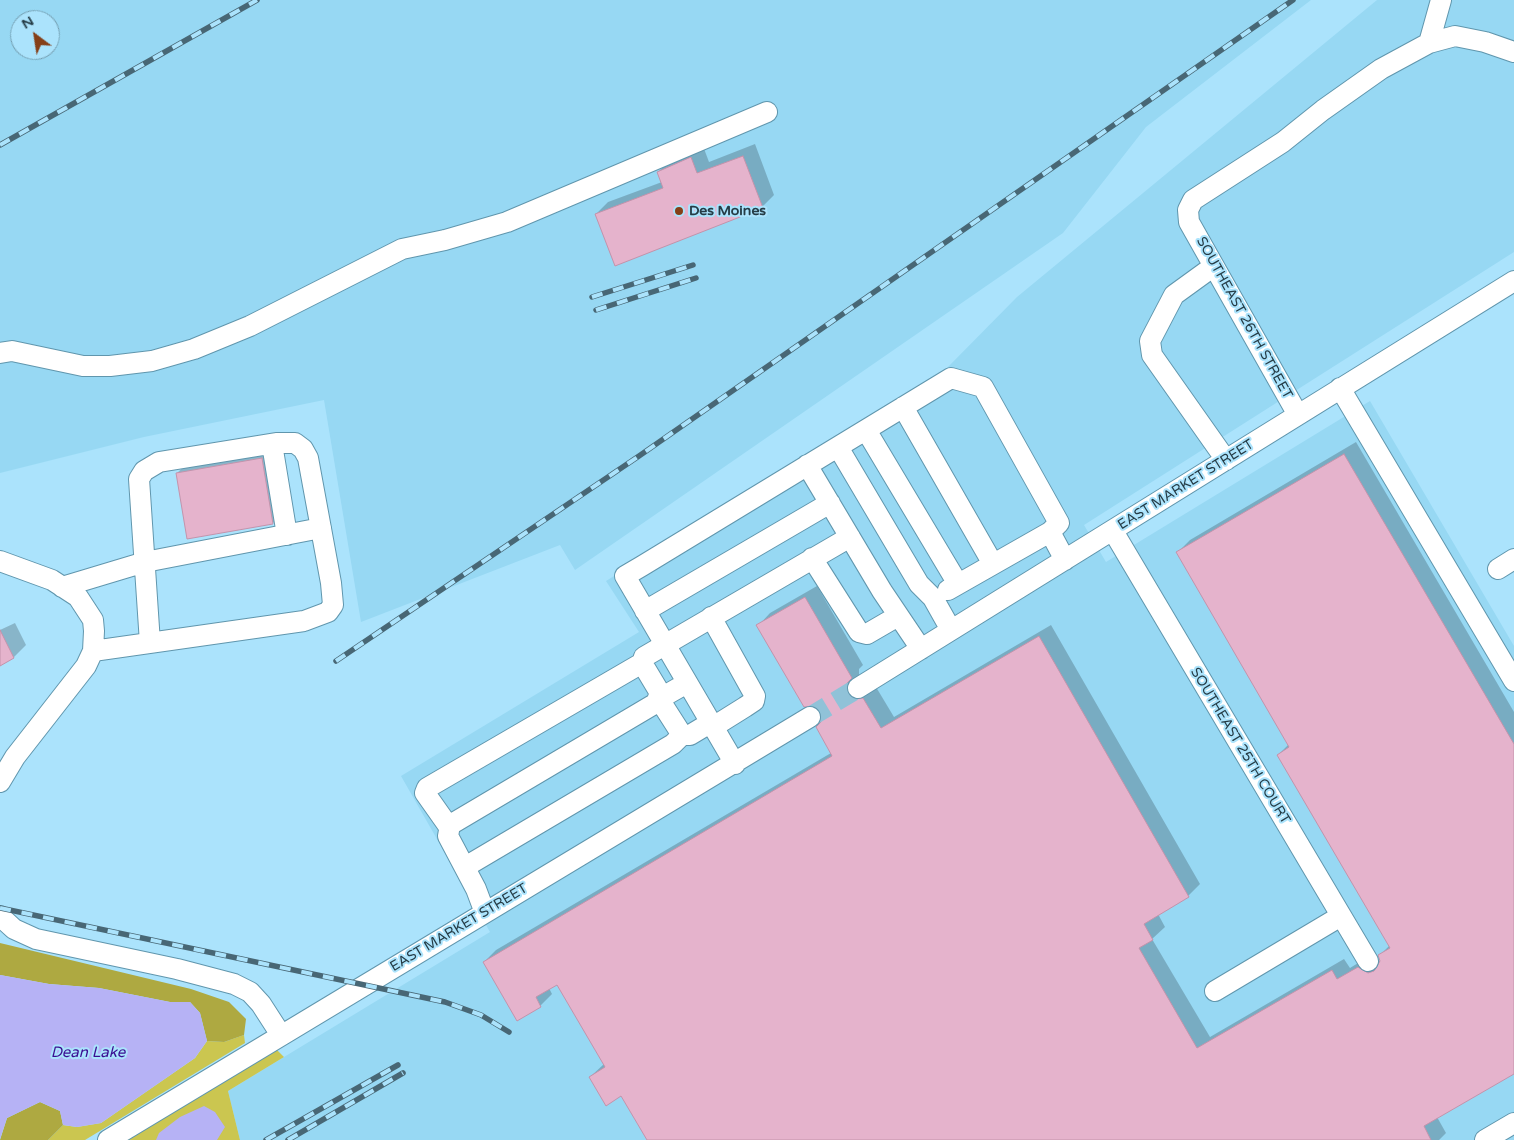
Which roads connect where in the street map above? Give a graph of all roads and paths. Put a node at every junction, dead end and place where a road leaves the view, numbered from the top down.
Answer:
1 (1441, 0) edge
2 (1429, 43) junction
3 (1514, 52) edge
4 (767, 112) dead end
5 (1214, 266) junction
6 (1514, 281) edge
7 (0, 353) edge
8 (1340, 388) junction
9 (903, 407) junction
10 (1298, 415) junction
11 (866, 430) junction
12 (272, 444) junction
13 (838, 447) junction
14 (1226, 460) junction
15 (807, 465) junction
16 (830, 503) junction
17 (321, 528) junction
18 (1113, 531) junction
19 (1050, 532) junction
20 (287, 535) junction
21 (850, 537) junction
22 (812, 558) junction
23 (1065, 560) junction
24 (0, 561) edge
25 (145, 562) junction
26 (993, 564) junction
27 (958, 584) junction
28 (62, 587) junction
29 (933, 598) junction
30 (645, 611) junction
31 (898, 616) junction
32 (711, 617) junction
33 (951, 630) junction
34 (150, 643) junction
35 (664, 644) junction
36 (920, 649) junction
37 (93, 651) junction
38 (642, 663) junction
39 (1514, 681) edge
40 (687, 683) junction
41 (858, 688) tunnel mouth
42 (659, 699) junction
43 (810, 717) tunnel mouth
44 (712, 725) junction
45 (682, 735) junction
46 (734, 764) junction
47 (0, 782) edge
48 (449, 827) junction
49 (465, 867) junction
50 (485, 913) junction
51 (0, 916) edge
52 (1341, 916) junction
53 (1368, 961) dead end
54 (1214, 991) dead end
55 (280, 1035) junction
56 (1514, 1123) edge
57 (108, 1140) edge
58 (1485, 1140) edge

1 - 2 street
2 - 3 street
2 - 5 street, SOUTHEAST 26TH STREET
4 - 7 street
5 - 10 street, SOUTHEAST 26TH STREET
5 - 14 street
6 - 8 street, EAST MARKET STREET
8 - 10 street, EAST MARKET STREET
8 - 39 street
9 - 11 street
9 - 19 street
9 - 26 street
10 - 14 street, EAST MARKET STREET
11 - 13 street
11 - 27 street
12 - 17 street
12 - 20 street
12 - 25 street
13 - 15 street
13 - 29 street
14 - 18 street, EAST MARKET STREET
15 - 16 street
15 - 30 street
16 - 21 street
16 - 30 street
17 - 20 street
17 - 34 street
18 - 23 street, EAST MARKET STREET
18 - 52 street, SOUTHEAST 25TH COURT
19 - 23 street
19 - 26 street
20 - 25 street
21 - 22 street
21 - 31 street
22 - 31 street
22 - 32 street
23 - 33 street, EAST MARKET STREET
24 - 28 street
25 - 28 street
25 - 34 street
26 - 27 street
27 - 29 street
28 - 37 street
29 - 33 street
30 - 35 street
31 - 36 street
32 - 35 street
32 - 44 street
33 - 36 street, EAST MARKET STREET
34 - 37 street
35 - 38 street
35 - 40 street
36 - 41 street, EAST MARKET STREET
37 - 47 street
38 - 42 street
38 - 48 street
40 - 42 street
40 - 44 street
42 - 45 street
42 - 48 street
43 - 46 street, EAST MARKET STREET
44 - 45 street
44 - 46 street
45 - 49 street
46 - 50 street, EAST MARKET STREET
48 - 49 street
49 - 50 street
50 - 55 street, EAST MARKET STREET
51 - 55 street
52 - 53 street, SOUTHEAST 25TH COURT
52 - 54 street
55 - 57 street, EAST MARKET STREET
56 - 58 street

